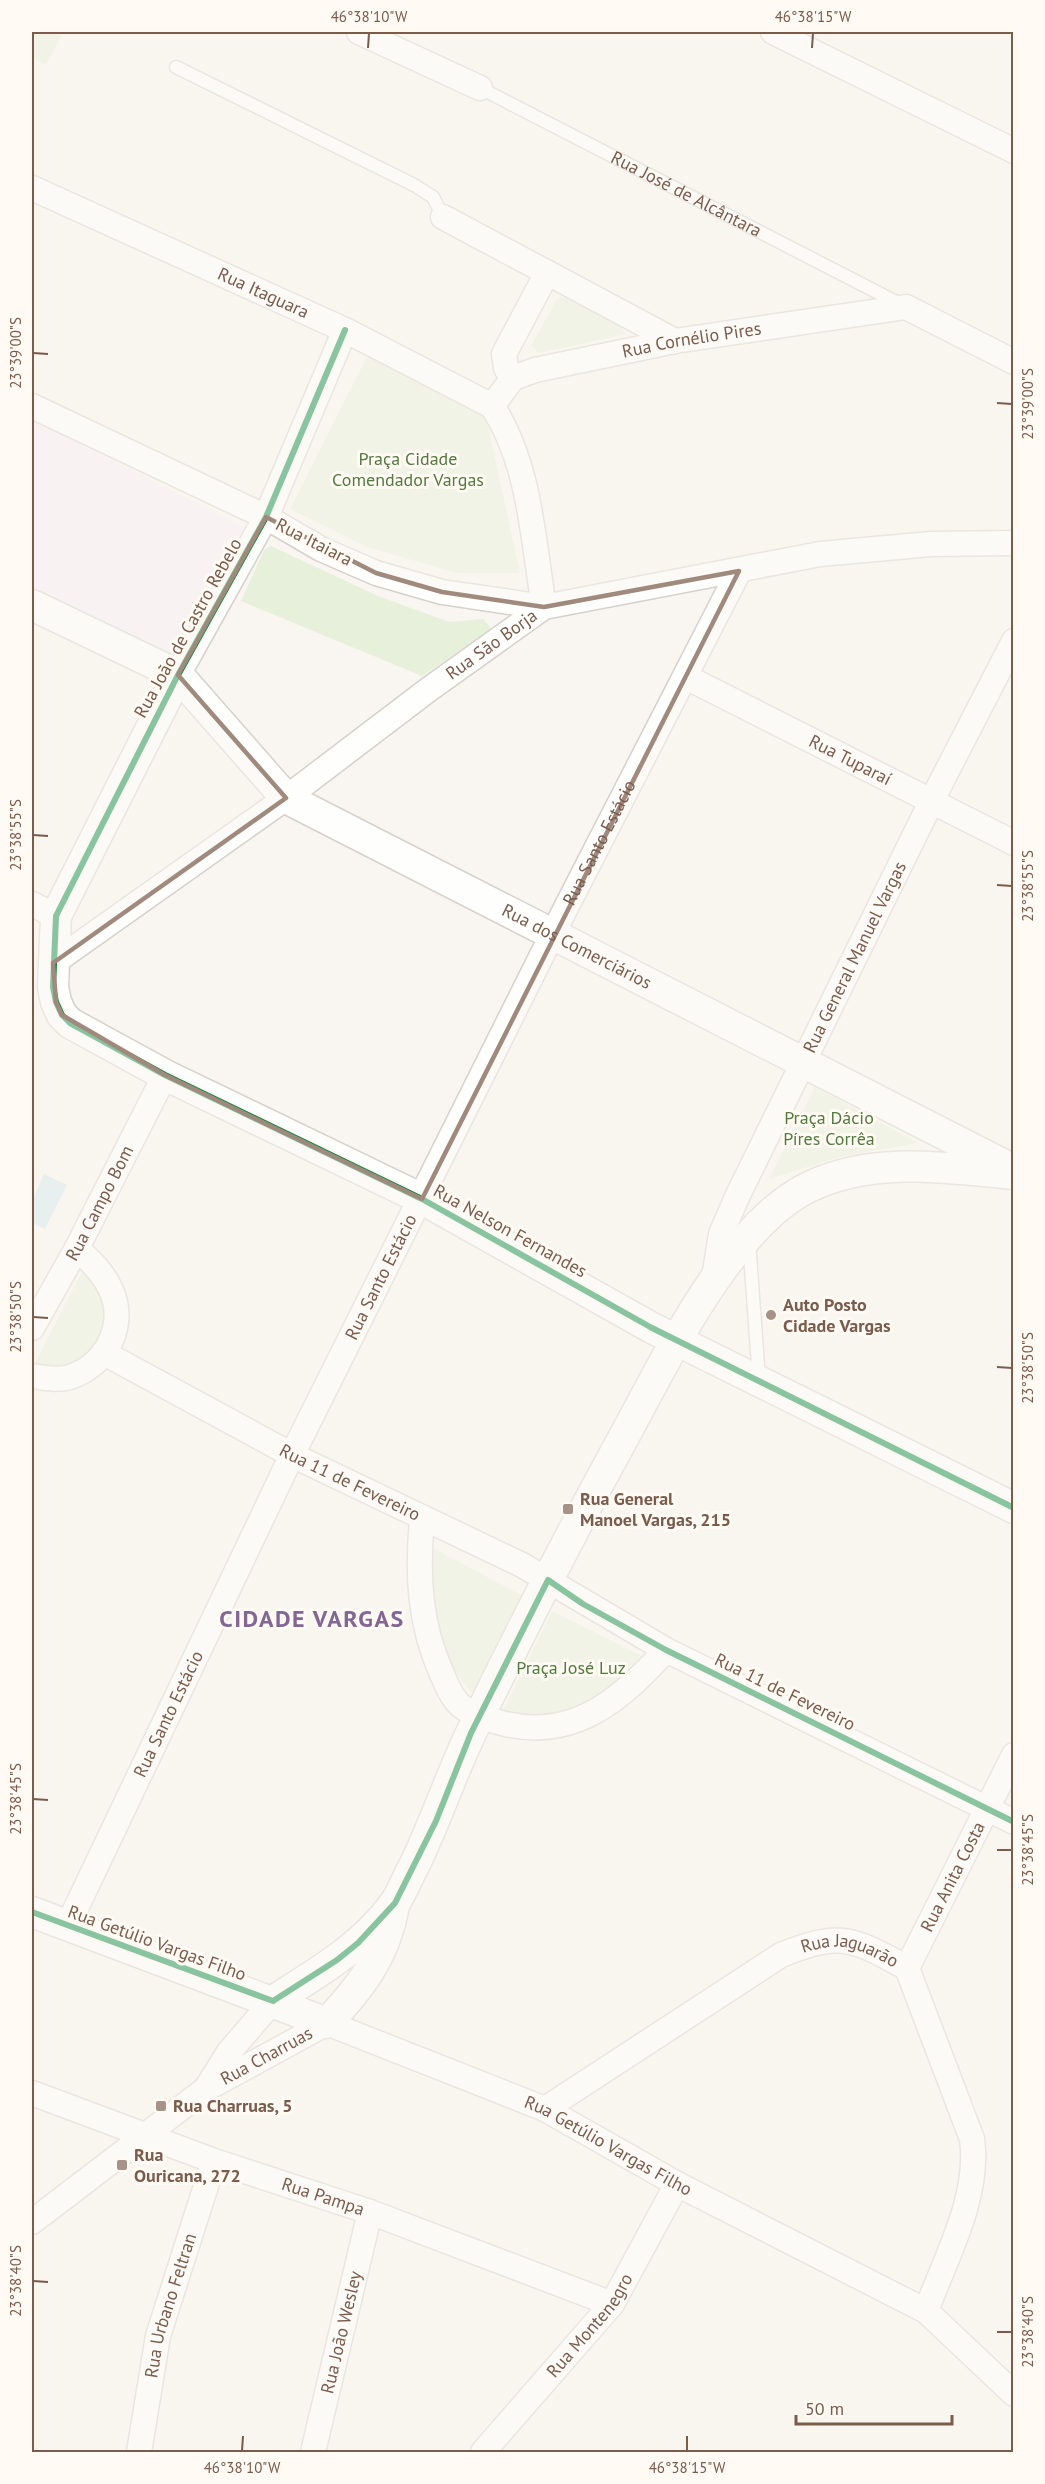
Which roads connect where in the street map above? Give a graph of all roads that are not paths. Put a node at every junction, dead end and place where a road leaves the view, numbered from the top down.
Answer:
1 (359, 32) edge
2 (773, 32) edge
3 (400, 40) edge
4 (176, 67) dead end
5 (480, 88) joint
6 (1014, 151) edge
7 (32, 188) edge
8 (443, 217) joint
9 (548, 273) junction
10 (906, 307) junction
11 (345, 330) junction
12 (675, 341) junction
13 (1014, 362) edge
14 (513, 378) junction
15 (32, 406) edge
16 (492, 406) junction
17 (266, 517) junction
18 (1014, 543) edge
19 (739, 571) junction
20 (32, 605) edge
21 (544, 607) junction
22 (1014, 641) edge
23 (177, 675) junction
24 (686, 677) junction
25 (286, 798) junction
26 (932, 800) junction
27 (1014, 843) edge
28 (44, 923) edge
29 (553, 933) junction
30 (803, 1063) junction
31 (165, 1075) junction
32 (1014, 1172) edge
33 (422, 1198) junction
34 (749, 1237) junction
35 (77, 1248) junction
36 (714, 1278) junction
37 (32, 1327) edge
38 (676, 1340) junction
39 (104, 1353) junction
40 (32, 1376) edge
41 (759, 1382) junction
42 (292, 1455) junction
43 (1014, 1508) edge
44 (422, 1519) junction
45 (548, 1580) junction
46 (666, 1650) junction
47 (480, 1717) junction
48 (1014, 1755) edge
49 (987, 1809) junction
50 (1014, 1822) edge
51 (395, 1903) junction
52 (32, 1912) edge
53 (67, 1926) junction
54 (907, 1968) junction
55 (309, 1978) junction
56 (273, 2001) junction
57 (337, 2012) junction
58 (206, 2089) junction
59 (32, 2093) edge
60 (545, 2109) junction
61 (147, 2134) junction
62 (214, 2161) junction
63 (676, 2184) junction
64 (370, 2212) junction
65 (32, 2222) edge
66 (612, 2304) junction
67 (926, 2311) junction
68 (1014, 2394) edge
69 (139, 2452) edge
70 (313, 2452) edge
71 (483, 2452) edge

1 - 3 street, Rua José de Alcântara
2 - 6 street
3 - 5 street, Rua José de Alcântara
4 - 8 lane
5 - 10 lane, Rua José de Alcântara
7 - 11 street, Rua Itaguara
8 - 9 street
9 - 12 street
9 - 14 street
10 - 12 street, Rua Cornélio Pires
10 - 13 street, Rua José de Alcântara
11 - 16 street, Rua Itaguara
11 - 17 street, Rua João de Castro Rebelo
12 - 14 street, Rua Cornélio Pires
14 - 16 street
15 - 17 street, Rua Itaiara
16 - 21 street
17 - 21 street, Rua Itaiara
17 - 23 street, Rua João de Castro Rebelo
18 - 19 street, Rua São Borja
19 - 21 street, Rua São Borja
19 - 24 street, Rua Santo Estácio
20 - 23 street
21 - 25 street, Rua São Borja
22 - 26 street, Rua General Manuel Vargas
23 - 25 street, Rua dos Comerciários
23 - 28 street, Rua João de Castro Rebelo
24 - 26 street, Rua Tuparaí
24 - 29 street, Rua Santo Estácio
25 - 28 street, Rua São Borja
25 - 29 street, Rua dos Comerciários
26 - 27 street, Rua Tuparaí
26 - 30 street, Rua General Manuel Vargas
28 - 31 street, Rua Nelson Fernandes
29 - 30 street, Rua dos Comerciários
29 - 33 street, Rua Santo Estácio
30 - 32 street, Rua dos Comerciários
30 - 36 street, Rua General Manuel Vargas
31 - 33 street, Rua Nelson Fernandes
31 - 35 street, Rua Campo Bom
32 - 34 street
33 - 38 street, Rua Nelson Fernandes
33 - 42 street, Rua Santo Estácio
34 - 36 street
34 - 41 lane
35 - 37 street, Rua Campo Bom
35 - 39 street
36 - 38 street
38 - 41 street, Rua Nelson Fernandes
38 - 45 street
39 - 40 street
39 - 42 street, Rua 11 de Fevereiro
41 - 43 street, Rua Nelson Fernandes
42 - 44 street, Rua 11 de Fevereiro
42 - 53 street, Rua Santo Estácio
44 - 45 street, Rua 11 de Fevereiro
44 - 47 street
45 - 46 street, Rua 11 de Fevereiro
45 - 47 street
46 - 47 street
46 - 49 street, Rua 11 de Fevereiro
47 - 51 street
48 - 49 street, Rua Anita Costa
49 - 50 street, Rua 11 de Fevereiro
49 - 54 street, Rua Anita Costa
51 - 55 street
51 - 57 street
52 - 53 street, Rua Getúlio Vargas Filho
53 - 56 street, Rua Getúlio Vargas Filho
54 - 60 street, Rua Jaguarão
54 - 67 street, Rua Jaguarão
55 - 56 street
55 - 57 street
56 - 57 street, Rua Getúlio Vargas Filho
56 - 58 street, Rua Charruas
57 - 58 street, Rua Charruas
57 - 60 street, Rua Getúlio Vargas Filho
58 - 61 street, Rua Charruas
59 - 61 street, Rua Pampa
60 - 63 street, Rua Getúlio Vargas Filho
61 - 62 street, Rua Pampa
61 - 65 street, Rua Charruas
62 - 64 street, Rua Pampa
62 - 69 street, Rua Urbano Feltran
63 - 66 street, Rua Montenegro
63 - 67 street, Rua Getúlio Vargas Filho
64 - 66 street, Rua Pampa
64 - 70 street, Rua João Wesley
66 - 71 street, Rua Montenegro
67 - 68 street, Rua Getúlio Vargas Filho

